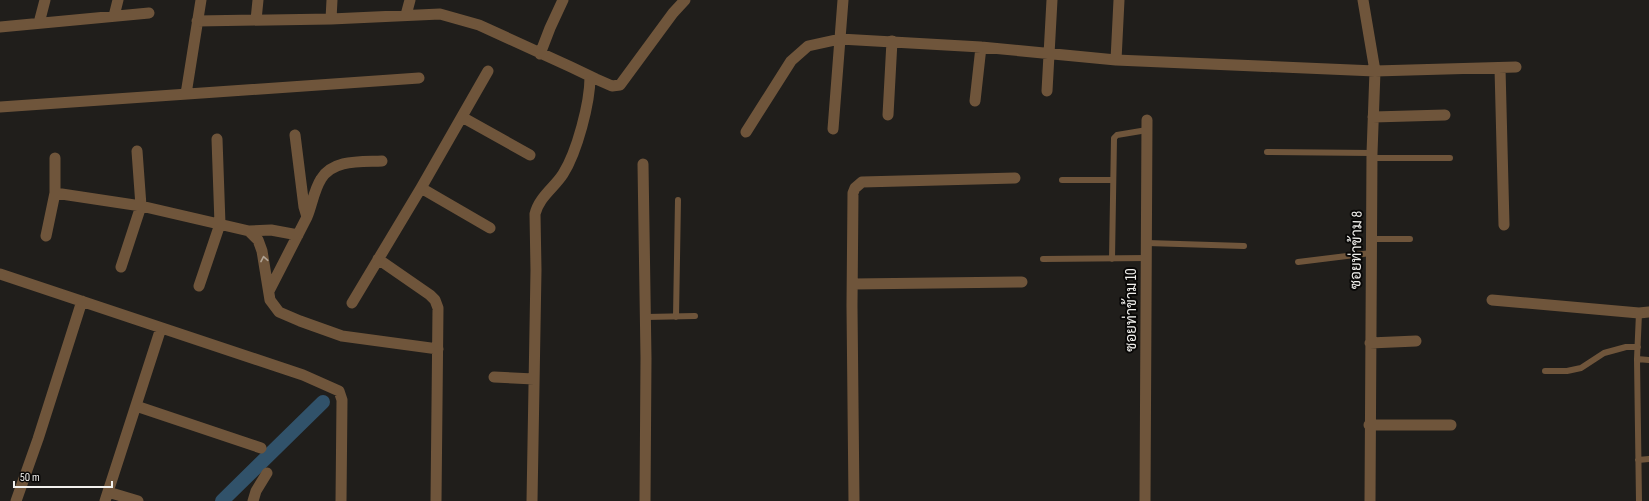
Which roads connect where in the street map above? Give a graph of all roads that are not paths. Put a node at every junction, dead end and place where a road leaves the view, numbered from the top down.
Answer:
1 (45, 0) edge
2 (118, 0) edge
3 (201, 0) edge
4 (258, 0) edge
5 (332, 0) edge
6 (410, 0) edge
7 (563, 0) edge
8 (685, 0) edge
9 (843, 0) edge
10 (1052, 0) edge
11 (1119, 0) edge
12 (1363, 0) edge
13 (149, 13) dead end
14 (406, 15) junction
15 (114, 16) junction
16 (331, 19) junction
17 (256, 20) junction
18 (197, 21) junction
19 (39, 23) junction
20 (0, 27) edge
21 (840, 39) junction
22 (892, 41) junction
23 (981, 48) junction
24 (1049, 53) junction
25 (540, 54) junction
26 (1116, 60) junction
27 (1516, 67) dead end
28 (1500, 68) junction
29 (1375, 70) junction
30 (488, 71) dead end
31 (590, 77) junction
32 (419, 78) dead end
33 (1047, 90) dead end
34 (186, 94) junction
35 (975, 102) dead end
36 (0, 107) edge
37 (888, 115) dead end
38 (1445, 115) dead end
39 (462, 117) junction
40 (1373, 117) junction
41 (1147, 125) joint
42 (833, 129) dead end
43 (746, 132) dead end
44 (295, 135) dead end
45 (217, 139) dead end
46 (137, 151) dead end
47 (1267, 152) dead end
48 (530, 155) dead end
49 (1372, 155) junction
50 (54, 158) dead end
51 (1450, 158) dead end
52 (382, 161) dead end
53 (643, 164) dead end
54 (1015, 178) dead end
55 (1062, 180) dead end
56 (1113, 180) junction
57 (421, 188) junction
58 (55, 193) junction
59 (678, 200) dead end
60 (141, 206) junction
61 (307, 217) junction
62 (220, 224) junction
63 (1504, 225) dead end
64 (490, 228) dead end
65 (249, 231) junction
66 (298, 234) junction
67 (46, 236) dead end
68 (1371, 239) junction
69 (1410, 239) dead end
70 (1147, 243) junction
71 (1244, 246) dead end
72 (1371, 253) junction
73 (1146, 258) junction
74 (378, 259) junction
75 (1043, 259) dead end
76 (1112, 259) junction
77 (1298, 262) dead end
78 (121, 267) dead end
79 (0, 274) edge
80 (1022, 282) dead end
81 (853, 284) junction
82 (199, 286) dead end
83 (269, 291) junction
84 (1492, 300) dead end
85 (82, 301) junction
86 (352, 303) dead end
87 (1644, 312) edge
88 (695, 316) dead end
89 (646, 317) junction
90 (676, 317) junction
91 (161, 328) junction
92 (1416, 341) dead end
93 (1370, 343) junction
94 (1638, 347) junction
95 (438, 349) junction
96 (1637, 359) junction
97 (1649, 360) edge
98 (1545, 371) dead end
99 (494, 377) dead end
100 (534, 379) junction
101 (136, 406) junction
102 (1369, 425) junction
103 (1452, 425) dead end
104 (261, 448) dead end
105 (1649, 459) edge
106 (1638, 460) junction
107 (267, 473) dead end
108 (106, 496) edge
109 (16, 501) edge
110 (138, 501) edge
111 (253, 501) edge
112 (341, 501) edge
113 (436, 501) edge
114 (532, 501) edge
115 (645, 501) edge
116 (854, 501) edge
117 (1145, 501) edge
118 (1370, 501) edge
119 (1639, 501) edge

1 - 19 street
2 - 15 street
3 - 18 street
4 - 17 street
5 - 16 street
6 - 14 street
7 - 25 street
8 - 31 street
9 - 21 street
10 - 24 street
11 - 26 street
12 - 29 street, ซอยท่าข้าม 8
13 - 15 street
14 - 16 street
14 - 25 street
15 - 19 street
16 - 17 street
17 - 18 street
18 - 34 street
19 - 20 street
21 - 22 street
21 - 42 street
21 - 43 street
22 - 23 street
22 - 37 street
23 - 24 street
23 - 35 street
24 - 26 street
24 - 33 street
25 - 31 street
26 - 29 street
27 - 28 street
28 - 29 street
28 - 63 street
29 - 40 street, ซอยท่าข้าม 8
30 - 39 street
31 - 100 street
32 - 34 street
34 - 36 street
38 - 40 street
39 - 48 street
39 - 57 street
40 - 49 street, ซอยท่าข้าม 8
41 - 56 lane
41 - 70 street, ซอยท่าข้าม 10
44 - 61 street
45 - 62 street
46 - 60 street
47 - 49 lane
49 - 51 lane
49 - 68 street, ซอยท่าข้าม 8
50 - 58 street
52 - 61 street
53 - 89 street
54 - 81 street
55 - 56 lane
56 - 76 lane
57 - 64 street
57 - 74 street
58 - 60 street
58 - 67 street
59 - 90 lane
60 - 62 street
60 - 78 street
61 - 66 street
62 - 65 street
62 - 82 street
65 - 66 street
83 -> 65 street
66 - 83 street
68 - 69 lane
68 - 72 street, ซอยท่าข้าม 8
70 - 71 lane
70 - 73 street, ซอยท่าข้าม 10
72 - 77 lane
72 - 93 street, ซอยท่าข้าม 8
73 - 76 lane
73 - 117 street, ซอยท่าข้าม 10
74 - 86 street
74 - 95 street
75 - 76 lane
79 - 85 street
80 - 81 street
81 - 116 street
83 - 95 street
84 - 87 street
85 - 91 street
85 - 109 street
87 - 94 lane
88 - 90 lane
89 - 90 lane
89 - 115 street
91 - 101 street
91 - 112 street
92 - 93 street
93 - 102 street, ซอยท่าข้าม 8
94 - 96 lane
94 - 98 lane
95 - 113 street
96 - 97 lane
96 - 106 lane
99 - 100 street
100 - 114 street
101 - 104 street
101 - 108 street
102 - 103 street
102 - 118 street, ซอยท่าข้าม 8
105 - 106 lane
106 - 119 lane
107 - 111 street
108 - 110 street

